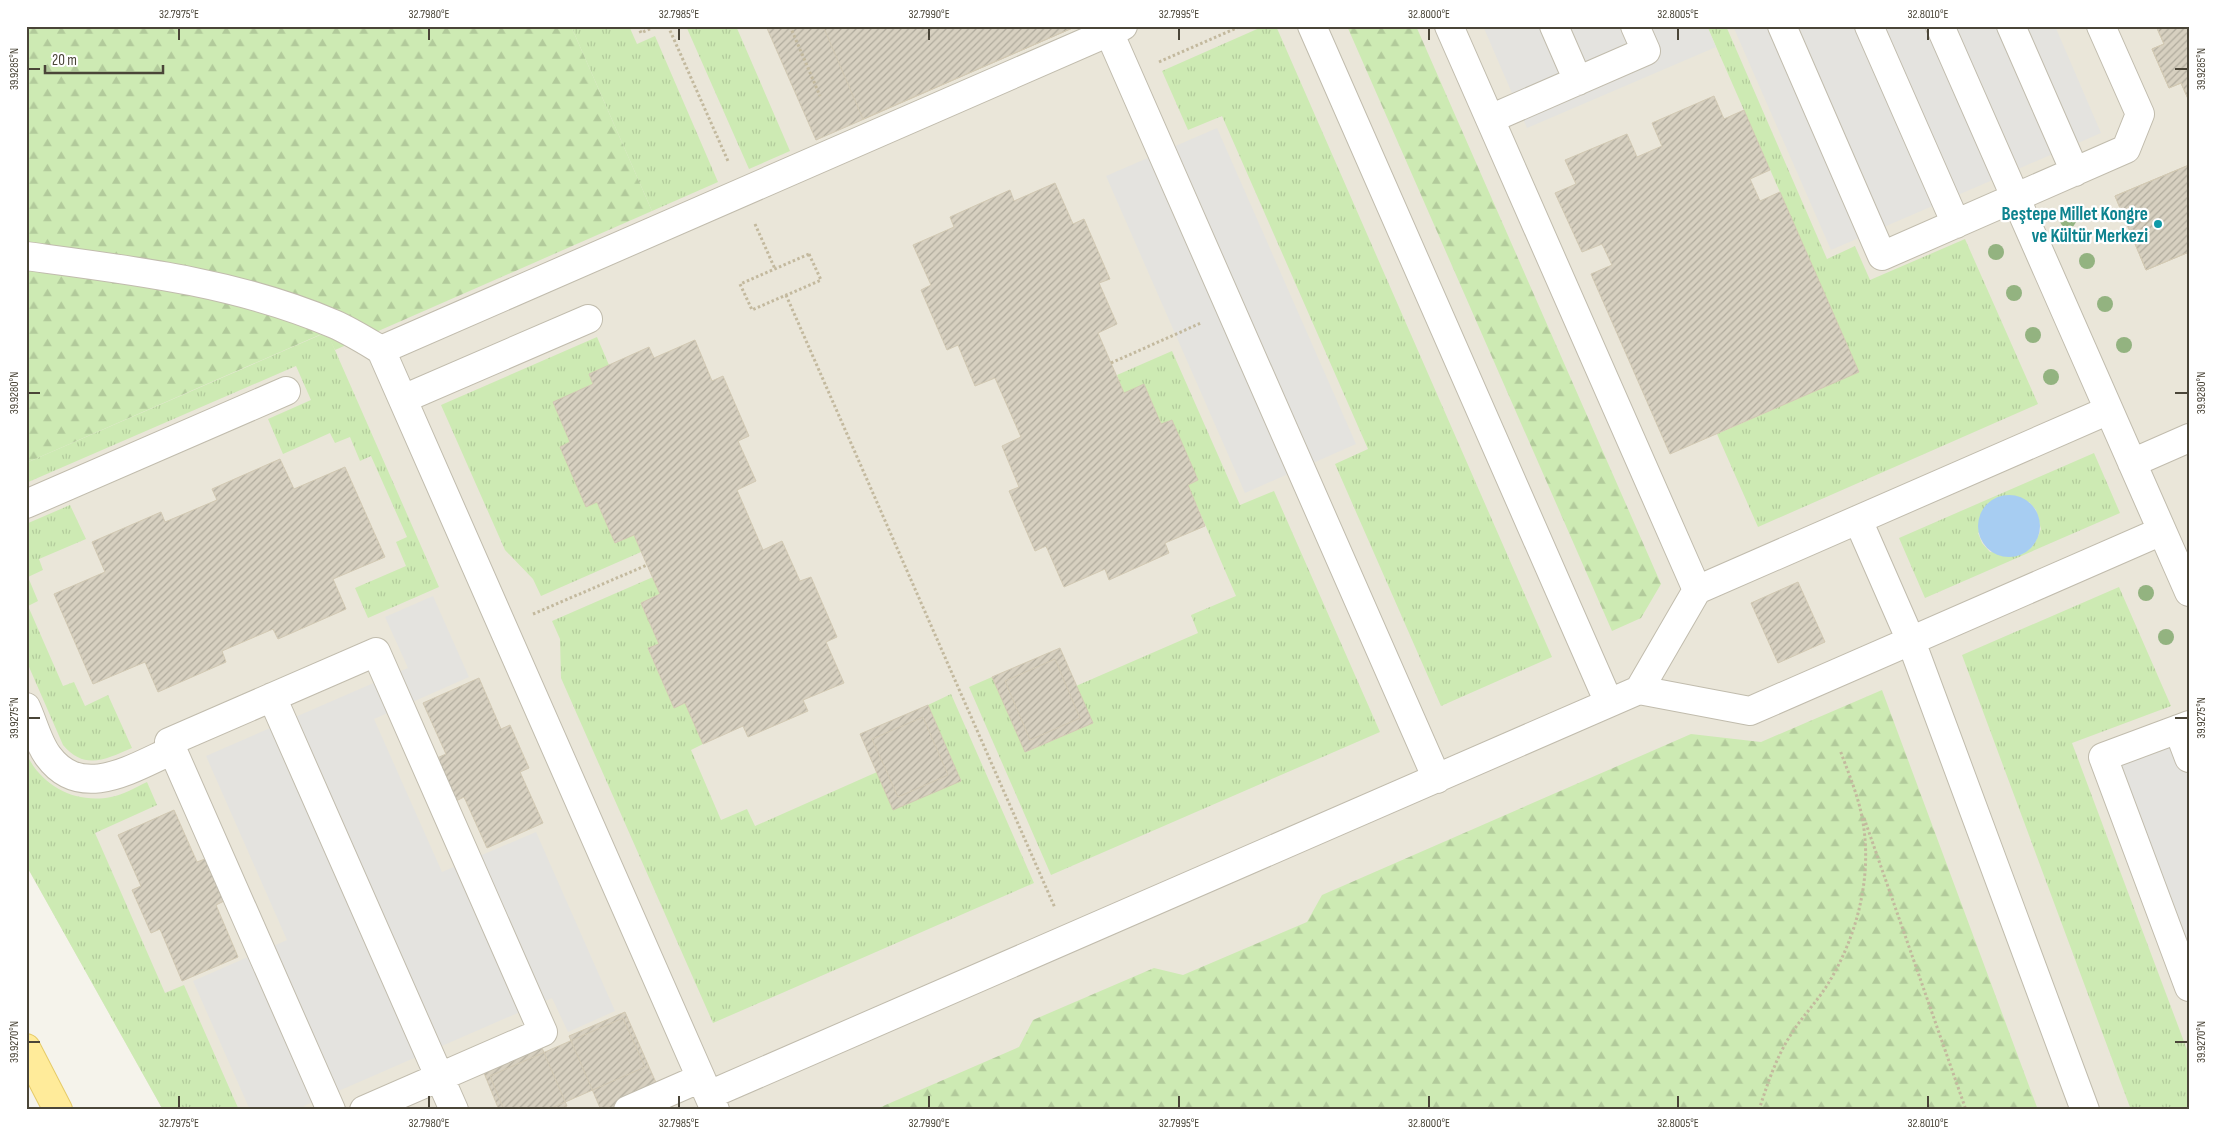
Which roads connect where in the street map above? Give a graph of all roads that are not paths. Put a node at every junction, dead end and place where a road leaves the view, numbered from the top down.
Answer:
1 (1312, 26) edge
2 (1450, 26) edge
3 (1554, 26) edge
4 (1636, 26) edge
5 (1782, 26) edge
6 (1869, 26) edge
7 (1940, 26) edge
8 (2011, 26) edge
9 (2101, 26) edge
10 (1116, 29) edge
11 (1578, 81) junction
12 (1490, 119) junction
13 (2075, 172) junction
14 (2015, 198) junction
15 (1956, 224) junction
16 (26, 256) edge
17 (588, 318) dead end
18 (381, 350) junction
19 (286, 391) dead end
20 (403, 399) junction
21 (2109, 410) junction
22 (2189, 438) edge
23 (2132, 463) junction
24 (26, 504) edge
25 (1858, 520) junction
26 (2162, 531) junction
27 (1697, 590) junction
28 (2189, 592) edge
29 (1911, 641) junction
30 (1639, 690) junction
31 (272, 697) junction
32 (1609, 703) junction
33 (26, 707) edge
34 (2183, 727) edge
35 (173, 750) junction
36 (2189, 758) edge
37 (1436, 779) junction
38 (2189, 987) edge
39 (26, 1048) edge
40 (439, 1077) junction
41 (708, 1094) edge
42 (58, 1110) edge
43 (331, 1110) edge
44 (364, 1110) edge
45 (454, 1110) edge
46 (628, 1110) edge
47 (2085, 1110) edge

1 - 32 street
2 - 12 street
3 - 11 street
4 - 11 street
5 - 15 street
6 - 15 street
7 - 14 street
8 - 13 street
9 - 13 street
10 - 18 street
10 - 37 street
11 - 12 street
12 - 27 street
13 - 14 street
14 - 15 street
14 - 21 street
16 - 18 street
17 - 20 street
18 - 20 street
19 - 24 street
20 - 41 street
21 - 23 street
21 - 25 street
22 - 23 street
23 - 26 street
25 - 27 street
25 - 29 street
26 - 28 street
26 - 29 street
27 - 30 street
29 - 30 street
29 - 47 street
30 - 32 street
31 - 35 street
31 - 40 street
31 - 40 street
32 - 37 street
33 - 35 street
34 - 36 street
34 - 38 street
35 - 43 street
37 - 41 street
39 - 42 main road
40 - 44 street
40 - 45 street
41 - 46 street

